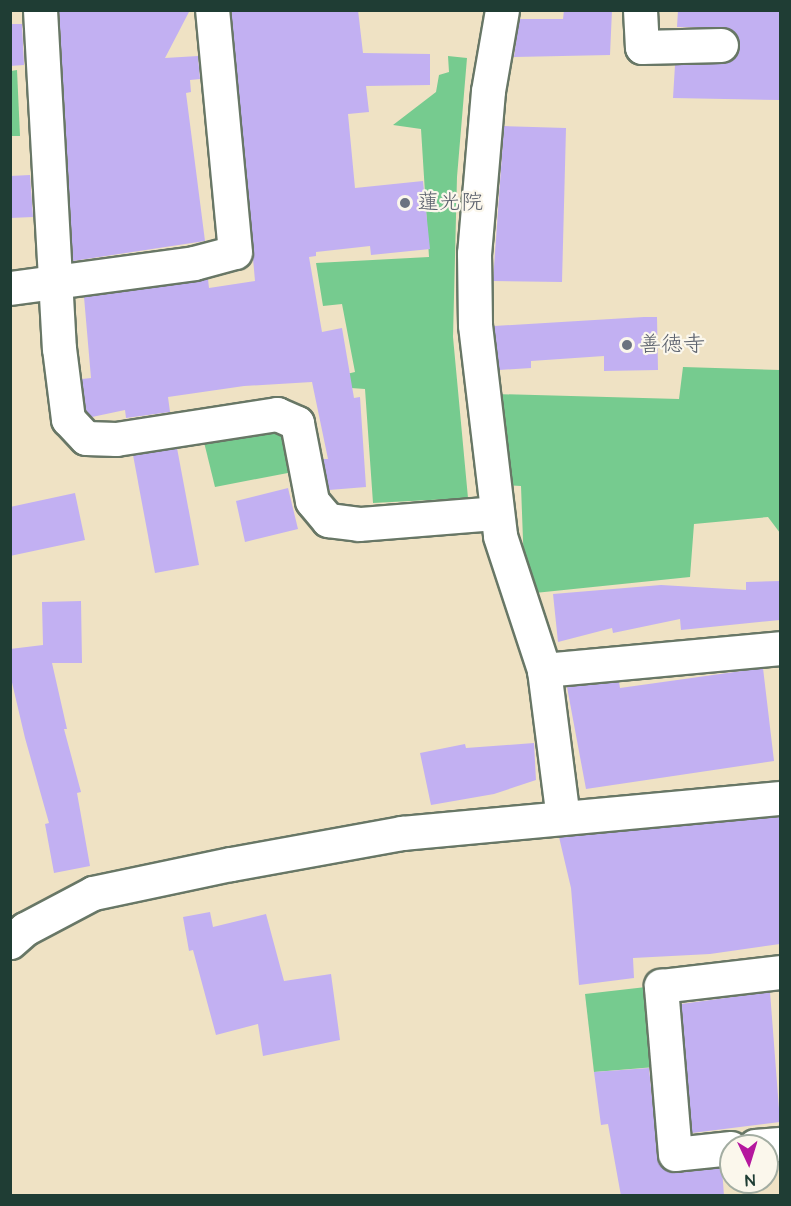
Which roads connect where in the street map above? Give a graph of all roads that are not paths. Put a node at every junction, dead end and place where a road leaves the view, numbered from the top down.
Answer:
1 (39, 10) edge
2 (212, 10) edge
3 (502, 10) edge
4 (640, 10) edge
5 (721, 45) dead end
6 (56, 283) junction
7 (10, 288) edge
8 (497, 513) junction
9 (780, 648) edge
10 (544, 670) junction
11 (780, 798) edge
12 (563, 818) junction
13 (10, 942) edge
14 (780, 972) edge
15 (719, 1149) edge

1 - 6 street
2 - 6 street
3 - 8 street
4 - 5 street
6 - 7 street
6 - 8 street
8 - 10 street
9 - 10 street
10 - 12 street
11 - 12 street
12 - 13 street
14 - 15 street

